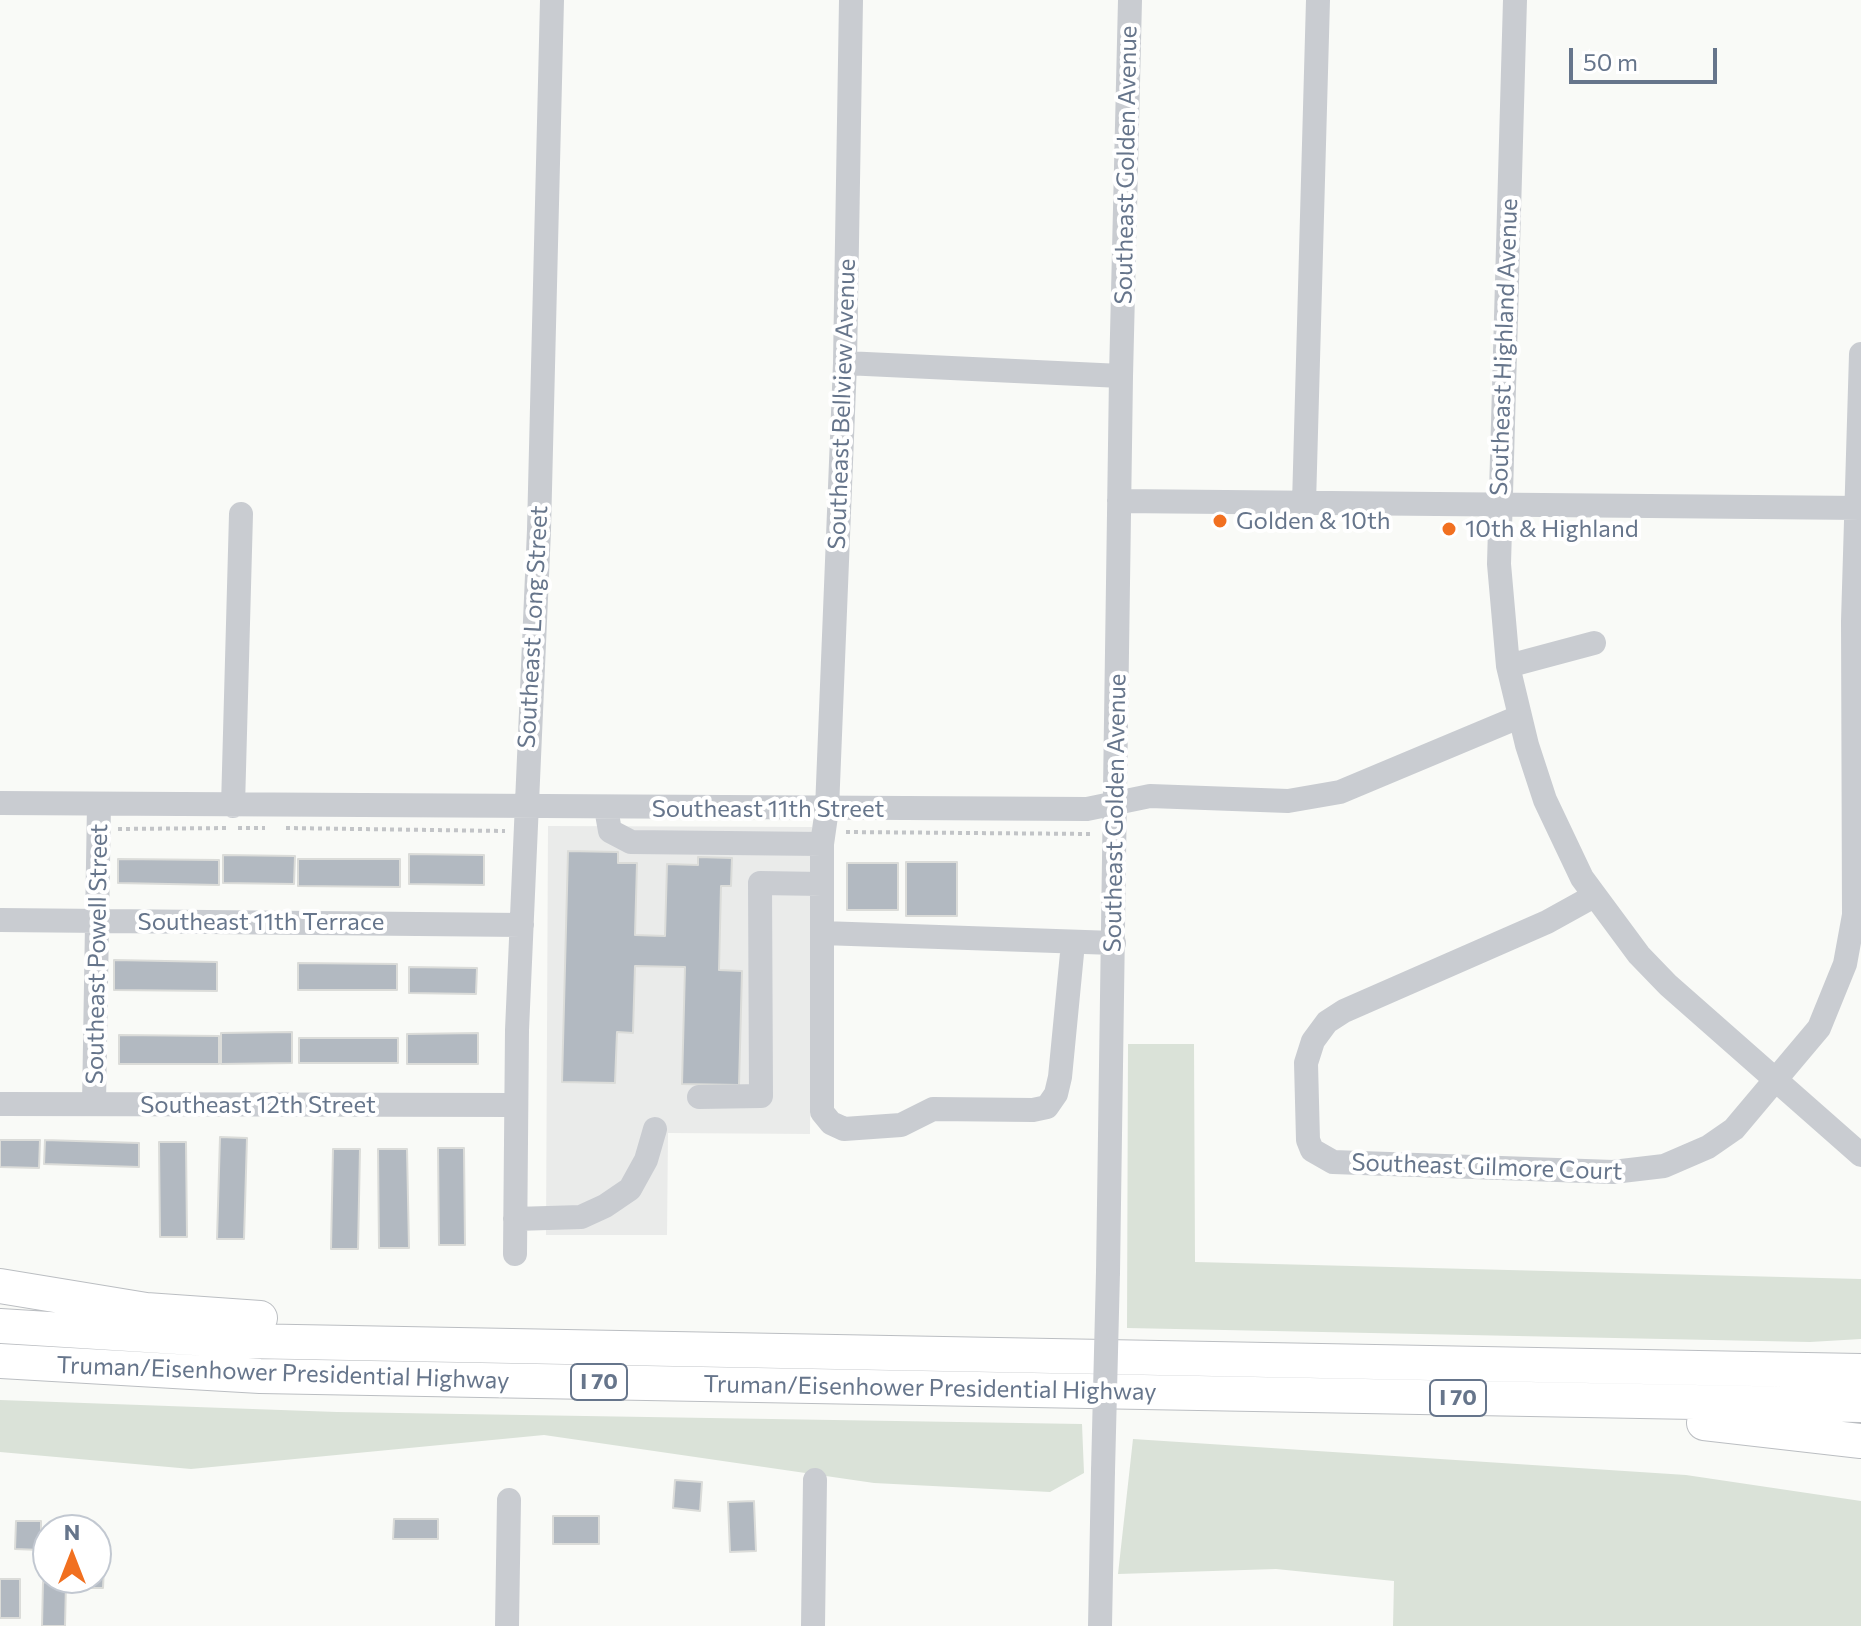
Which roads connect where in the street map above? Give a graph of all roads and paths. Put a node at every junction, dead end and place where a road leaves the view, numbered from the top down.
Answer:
1 (552, 0) edge
2 (851, 0) edge
3 (1130, 0) edge
4 (1318, 0) edge
5 (1515, 0) edge
6 (1861, 354) edge
7 (845, 363) junction
8 (1121, 376) junction
9 (1119, 501) junction
10 (1304, 504) junction
11 (1498, 507) junction
12 (1858, 508) edge
13 (241, 514) dead end
14 (1594, 643) dead end
15 (1508, 666) junction
16 (1857, 714) edge
17 (1519, 717) junction
18 (0, 803) edge
19 (99, 804) junction
20 (1116, 804) junction
21 (233, 806) junction
22 (606, 808) junction
23 (827, 809) junction
24 (524, 819) junction
25 (266, 828) dead end
26 (281, 828) dead end
27 (99, 830) junction
28 (1115, 834) junction
29 (830, 838) junction
30 (822, 884) junction
31 (1594, 896) junction
32 (1857, 915) edge
33 (0, 920) edge
34 (97, 921) junction
35 (522, 925) junction
36 (822, 933) junction
37 (1073, 943) junction
38 (1114, 943) junction
39 (1776, 1081) junction
40 (699, 1097) dead end
41 (0, 1104) edge
42 (94, 1104) junction
43 (516, 1105) junction
44 (655, 1129) dead end
45 (1861, 1155) edge
46 (515, 1219) junction
47 (515, 1254) dead end
48 (0, 1286) edge
49 (0, 1326) edge
50 (595, 1347) junction
51 (1861, 1352) edge
52 (0, 1361) edge
53 (1627, 1367) junction
54 (143, 1371) junction
55 (1861, 1371) edge
56 (0, 1378) edge
57 (1405, 1397) junction
58 (1861, 1405) edge
59 (1861, 1441) edge
60 (815, 1480) dead end
61 (509, 1500) dead end
62 (507, 1626) edge
63 (813, 1626) edge
64 (1100, 1626) edge

1 - 24 street, Southeast Long Street
2 - 7 street, Southeast Bellview Avenue
3 - 8 street, Southeast Golden Avenue
4 - 10 street
5 - 11 street, Southeast Highland Avenue
6 - 12 street
7 - 8 street
7 - 23 street, Southeast Bellview Avenue
8 - 9 street, Southeast Golden Avenue
9 - 10 street
9 - 20 street, Southeast Golden Avenue
10 - 11 street
11 - 12 street
11 - 15 street, Southeast Highland Avenue
12 - 16 street
13 - 21 street
14 - 15 street
15 - 17 street, Southeast Highland Avenue
16 - 32 street
17 - 20 street, Southeast 11th Street
17 - 31 street, Southeast Highland Avenue
18 - 19 street, Southeast 11th Street
19 - 21 street, Southeast 11th Street
19 - 27 street, Southeast Powell Street
20 - 23 street, Southeast 11th Street
20 - 28 street, Southeast Golden Avenue
21 - 24 street, Southeast 11th Street
22 - 23 street, Southeast 11th Street
22 - 24 street, Southeast 11th Street
22 - 29 street
23 - 29 street, Southeast Bellview Avenue
24 - 26 path
24 - 35 street, Southeast Long Street
25 - 27 path
27 - 34 street, Southeast Powell Street
28 - 29 path
28 - 38 street, Southeast Golden Avenue
29 - 30 street, Southeast Bellview Avenue
30 - 36 street, Southeast Bellview Avenue
30 - 40 street
31 - 39 street, Southeast Highland Avenue
31 - 39 street, Southeast Gilmore Court
32 - 39 street
33 - 34 street, Southeast 11th Terrace
34 - 35 street, Southeast 11th Terrace
34 - 42 street, Southeast Powell Street
35 - 43 street, Southeast Long Street
36 - 37 street
36 - 37 street, Southeast Bellview Avenue
37 - 38 street
38 - 64 street, Southeast Golden Avenue, bridge
39 - 45 street, Southeast Highland Avenue
41 - 42 street, Southeast 12th Street
42 - 43 street, Southeast 12th Street
43 - 46 street, Southeast Long Street
44 - 46 street
46 - 47 street, Southeast Long Street
48 - 50 highway
49 - 50 highway, Truman/Eisenhower Presidential Highway / I 70
50 - 53 highway, Truman/Eisenhower Presidential Highway / I 70
51 - 53 highway
52 - 54 highway, Truman/Eisenhower Presidential Highway / I 70
53 - 55 highway, Truman/Eisenhower Presidential Highway / I 70
54 - 56 highway
54 - 57 highway, Truman/Eisenhower Presidential Highway / I 70
57 - 58 highway, Truman/Eisenhower Presidential Highway / I 70
57 - 59 highway
60 - 63 street
61 - 62 street

